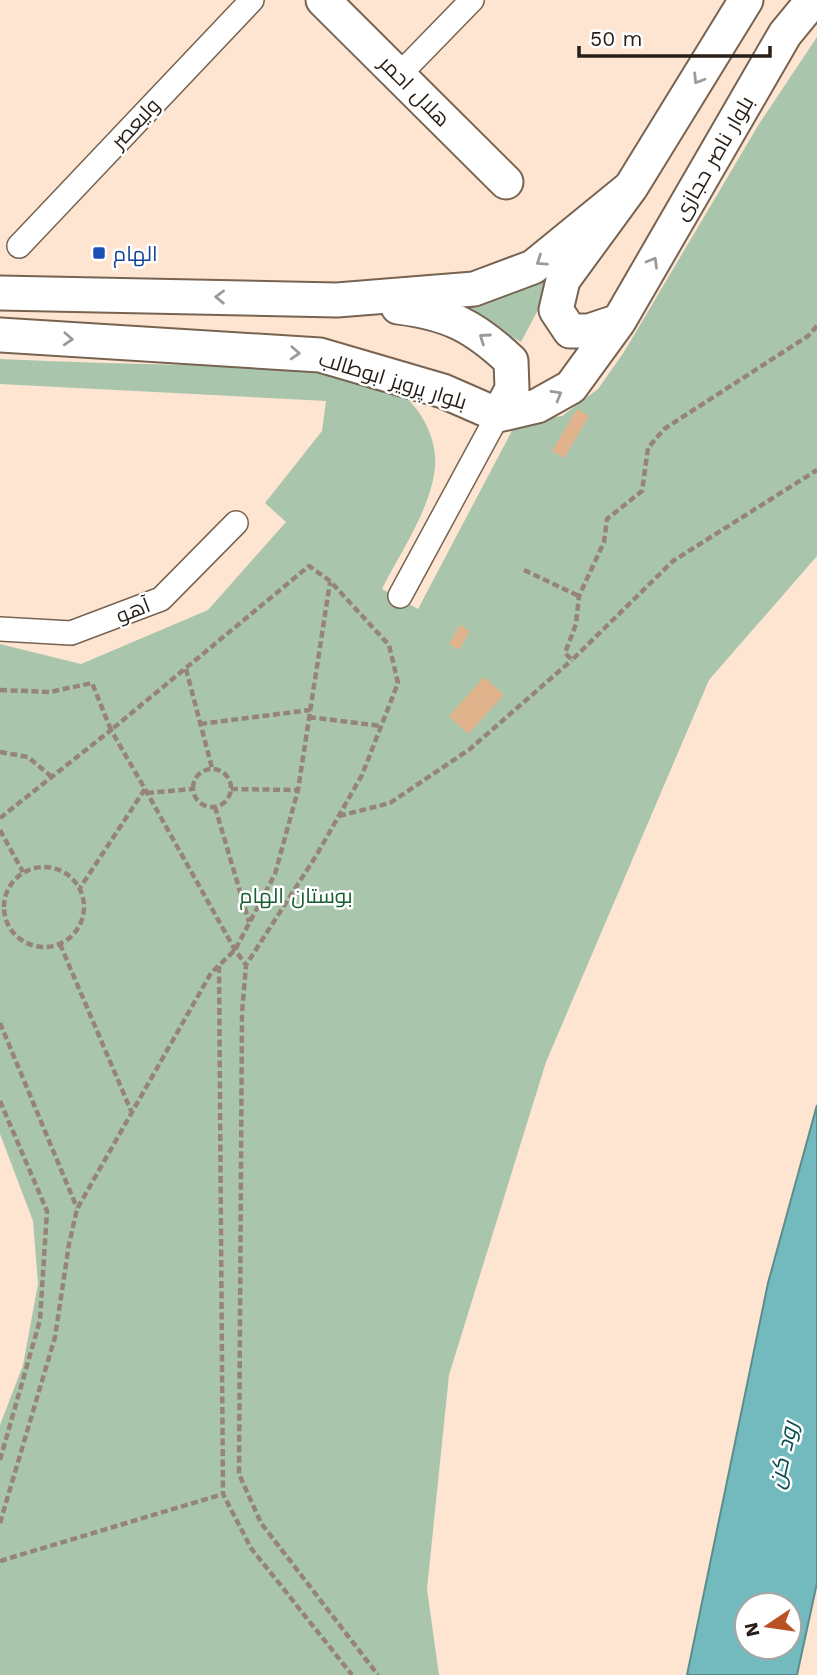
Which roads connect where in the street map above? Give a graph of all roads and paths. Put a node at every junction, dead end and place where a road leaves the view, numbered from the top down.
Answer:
1 (252, 0) edge
2 (323, 0) edge
3 (471, 0) edge
4 (746, 0) edge
5 (813, 0) edge
6 (399, 75) junction
7 (506, 182) dead end
8 (631, 187) junction
9 (19, 246) dead end
10 (0, 293) edge
11 (337, 300) junction
12 (619, 321) junction
13 (817, 326) edge
14 (0, 335) edge
15 (498, 415) junction
16 (817, 470) edge
17 (236, 523) dead end
18 (524, 570) dead end
19 (330, 581) junction
20 (400, 596) dead end
21 (579, 596) junction
22 (0, 629) edge
23 (572, 660) junction
24 (186, 669) junction
25 (0, 690) edge
26 (310, 710) junction
27 (309, 717) junction
28 (200, 724) junction
29 (381, 726) junction
30 (111, 730) junction
31 (0, 752) edge
32 (212, 768) junction
33 (52, 777) junction
34 (192, 789) junction
35 (231, 789) junction
36 (298, 790) junction
37 (146, 791) junction
38 (215, 807) junction
39 (339, 816) junction
40 (0, 818) edge
41 (0, 830) edge
42 (23, 872) junction
43 (80, 888) junction
44 (250, 922) junction
45 (60, 944) junction
46 (235, 950) junction
47 (219, 965) junction
48 (246, 965) junction
49 (0, 1023) edge
50 (0, 1101) edge
51 (132, 1113) junction
52 (78, 1209) junction
53 (0, 1460) edge
54 (223, 1494) junction
55 (0, 1523) edge
56 (0, 1561) edge
57 (352, 1675) edge
58 (378, 1675) edge

1 - 9 street, ولیعصر
2 - 6 main road, هلال احمر
3 - 6 street
4 -> 8 main road
12 -> 5 main road, بلوار ناصر حجازی
6 - 7 main road, هلال احمر
8 -> 11 main road
8 - 12 main road
11 -> 10 main road
15 -> 11 main road
15 -> 12 main road
13 - 21 path
14 -> 15 main road, بلوار پرویز ابوطالب
15 - 20 street
16 - 23 path
17 - 22 street, آهو
18 - 21 path
19 - 24 path
19 - 26 path
19 - 29 path
21 - 23 path
23 - 39 path
24 - 28 path
24 - 30 path
25 - 30 path
26 - 27 path
26 - 28 path
27 - 29 path
27 - 36 path
28 - 32 path
29 - 39 path
30 - 33 path
30 - 37 path
31 - 33 path
32 - 34 path
32 - 35 path
33 - 40 path
34 - 37 path
34 - 38 path
35 - 36 path
35 - 38 path
36 - 44 path
37 - 43 path
37 - 46 path
38 - 44 path
39 - 48 path
41 - 42 path
42 - 43 path
42 - 45 path
43 - 45 path
44 - 46 path
45 - 51 path
46 - 47 path
46 - 48 path
47 - 51 path
47 - 54 path
48 - 58 path
49 - 52 path
50 - 53 path
51 - 52 path
52 - 55 path
54 - 56 path
54 - 57 path

